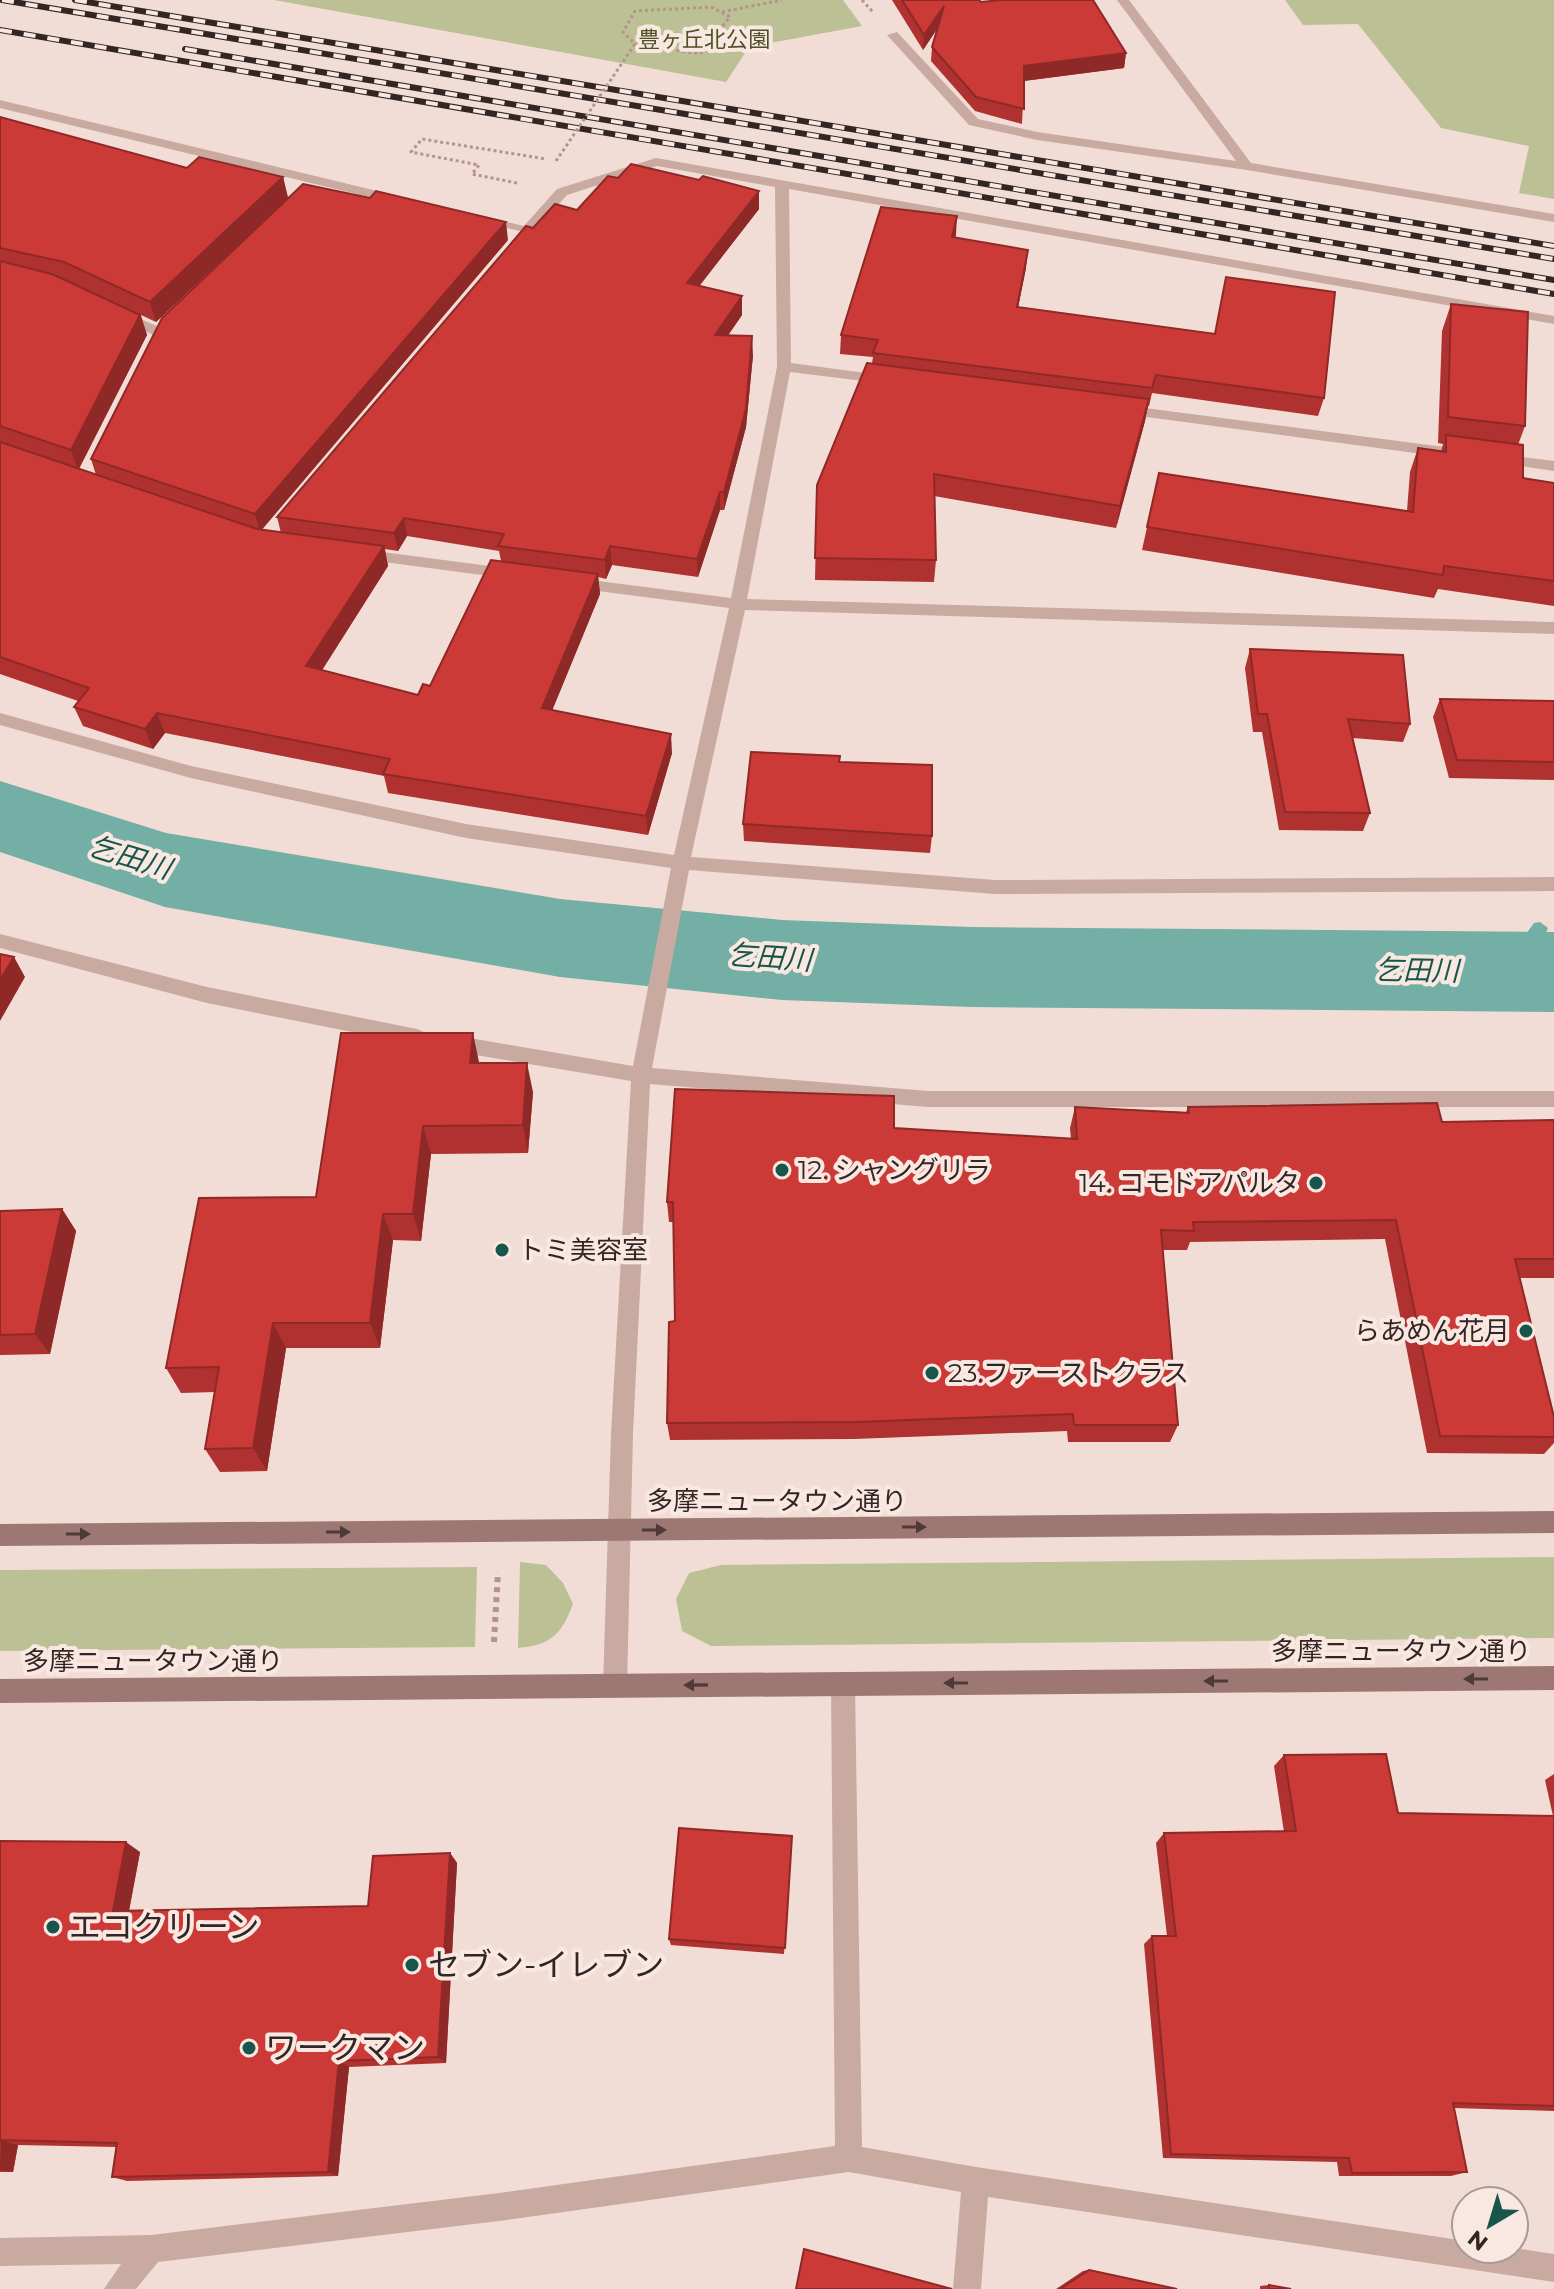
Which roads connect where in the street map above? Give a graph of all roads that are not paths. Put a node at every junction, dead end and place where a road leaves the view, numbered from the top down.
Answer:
1 (1123, 0) edge
2 (893, 35) dead end
3 (0, 104) edge
4 (1247, 166) junction
5 (782, 185) junction
6 (408, 202) edge
7 (468, 217) edge
8 (1554, 218) edge
9 (105, 307) edge
10 (1554, 320) edge
11 (161, 333) edge
12 (784, 367) junction
13 (909, 383) edge
14 (1098, 407) edge
15 (1554, 466) edge
16 (343, 552) edge
17 (533, 577) edge
18 (565, 581) edge
19 (738, 604) junction
20 (1554, 628) edge
21 (0, 719) edge
22 (681, 863) junction
23 (1554, 884) edge
24 (0, 941) edge
25 (641, 1075) junction
26 (1554, 1099) edge
27 (1554, 1522) edge
28 (619, 1530) junction
29 (0, 1535) edge
30 (1554, 1678) edge
31 (843, 1684) junction
32 (615, 1686) junction
33 (0, 1691) edge
34 (849, 2158) junction
35 (976, 2181) junction
36 (151, 2249) junction
37 (0, 2252) edge
38 (1554, 2268) edge
39 (118, 2289) edge
40 (967, 2289) edge

1 - 4 street
2 - 4 street
3 - 6 street
4 - 8 street
5 - 7 street
5 - 10 street
5 - 12 street
9 - 11 street
12 - 13 street
12 - 19 street
14 - 15 street
16 - 17 street
18 - 19 street
19 - 20 street
19 - 22 street
21 - 22 street
22 - 23 street
22 - 25 street
24 - 25 street
25 - 26 street
25 - 28 street
28 -> 27 main road, 多摩ニュータウン通り
29 -> 28 main road, 多摩ニュータウン通り
28 - 32 street
30 -> 31 main road, 多摩ニュータウン通り
31 -> 32 main road, 多摩ニュータウン通り
31 - 34 street
32 - 33 main road, 多摩ニュータウン通り
34 - 35 street
34 - 36 street
35 - 38 street
35 - 40 street
36 - 37 street
36 - 39 street

